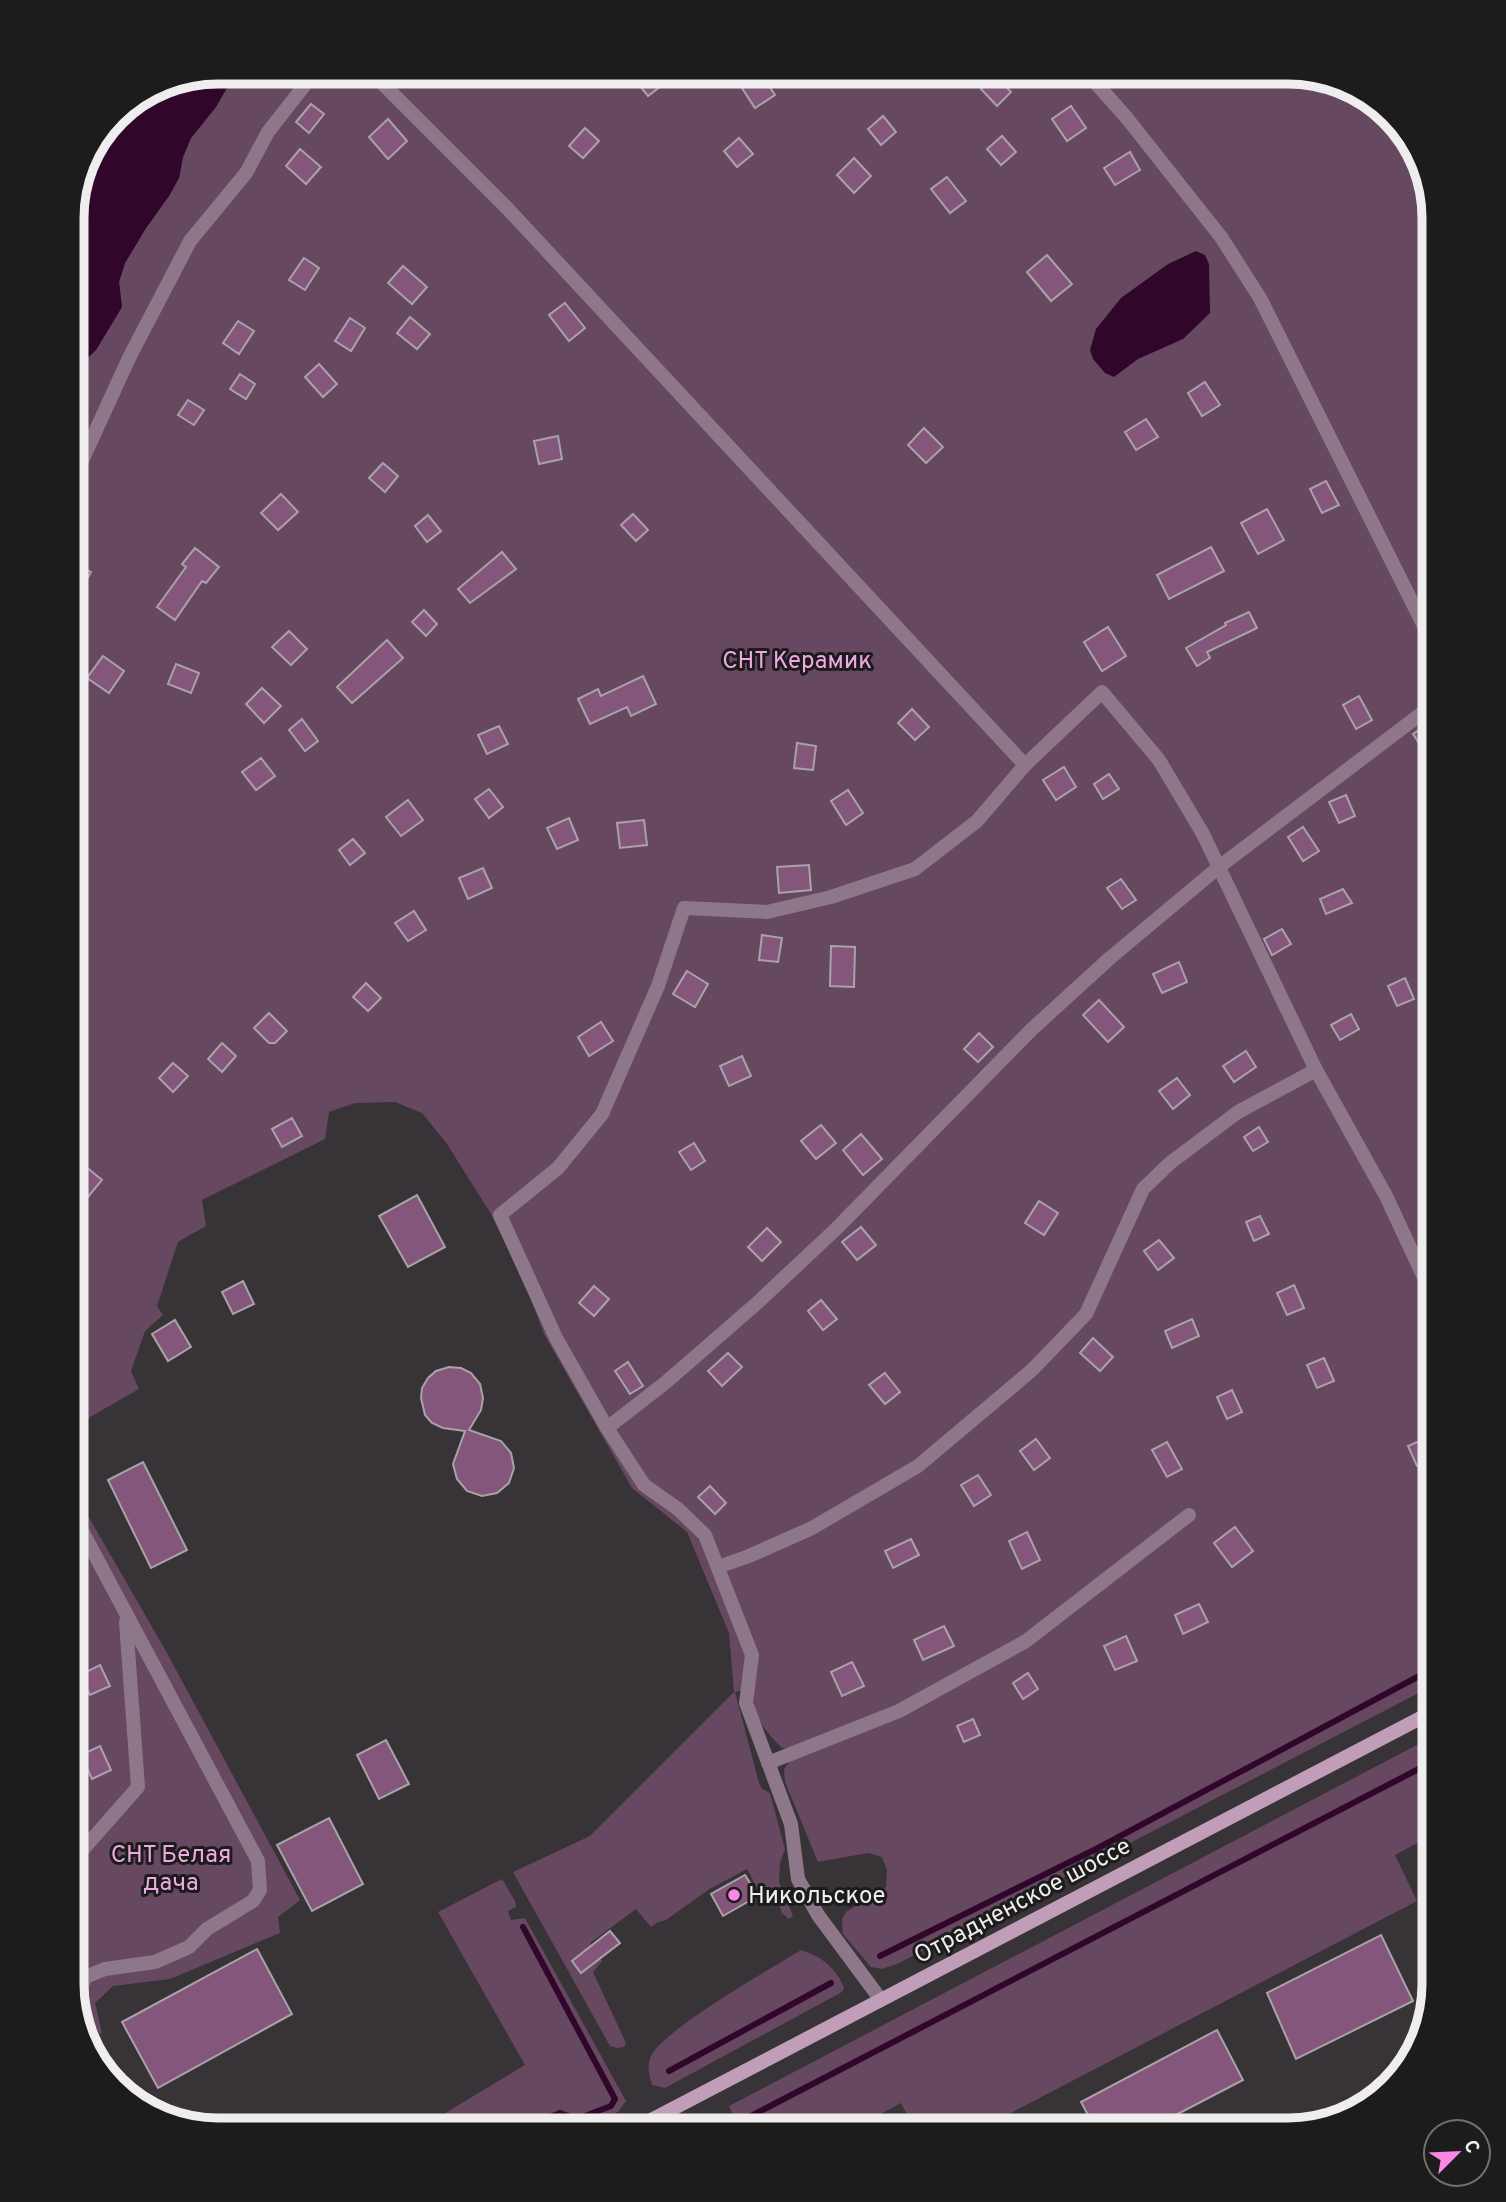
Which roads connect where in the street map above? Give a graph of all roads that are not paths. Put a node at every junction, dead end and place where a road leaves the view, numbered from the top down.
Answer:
1 (306, 84) edge
2 (383, 84) edge
3 (1097, 84) edge
4 (84, 456) edge
5 (1422, 622) edge
6 (1422, 713) edge
7 (1025, 765) junction
8 (1219, 867) junction
9 (1316, 1070) junction
10 (1422, 1273) edge
11 (607, 1428) junction
12 (1189, 1515) dead end
13 (84, 1535) edge
14 (718, 1567) junction
15 (126, 1617) junction
16 (1422, 1717) edge
17 (768, 1763) junction
18 (84, 1848) edge
19 (84, 1980) edge
20 (881, 2000) junction
21 (655, 2118) edge

1 - 4 street
2 - 7 street
3 - 5 street
6 - 8 street
7 - 8 street
7 - 11 street
8 - 9 street
8 - 11 street
9 - 10 street
9 - 14 street
11 - 14 street
12 - 17 street
13 - 15 street
14 - 17 street
15 - 18 street
15 - 19 street
16 - 20 main road, Отрадненское шоссе
17 - 20 street
20 - 21 main road, Отрадненское шоссе

